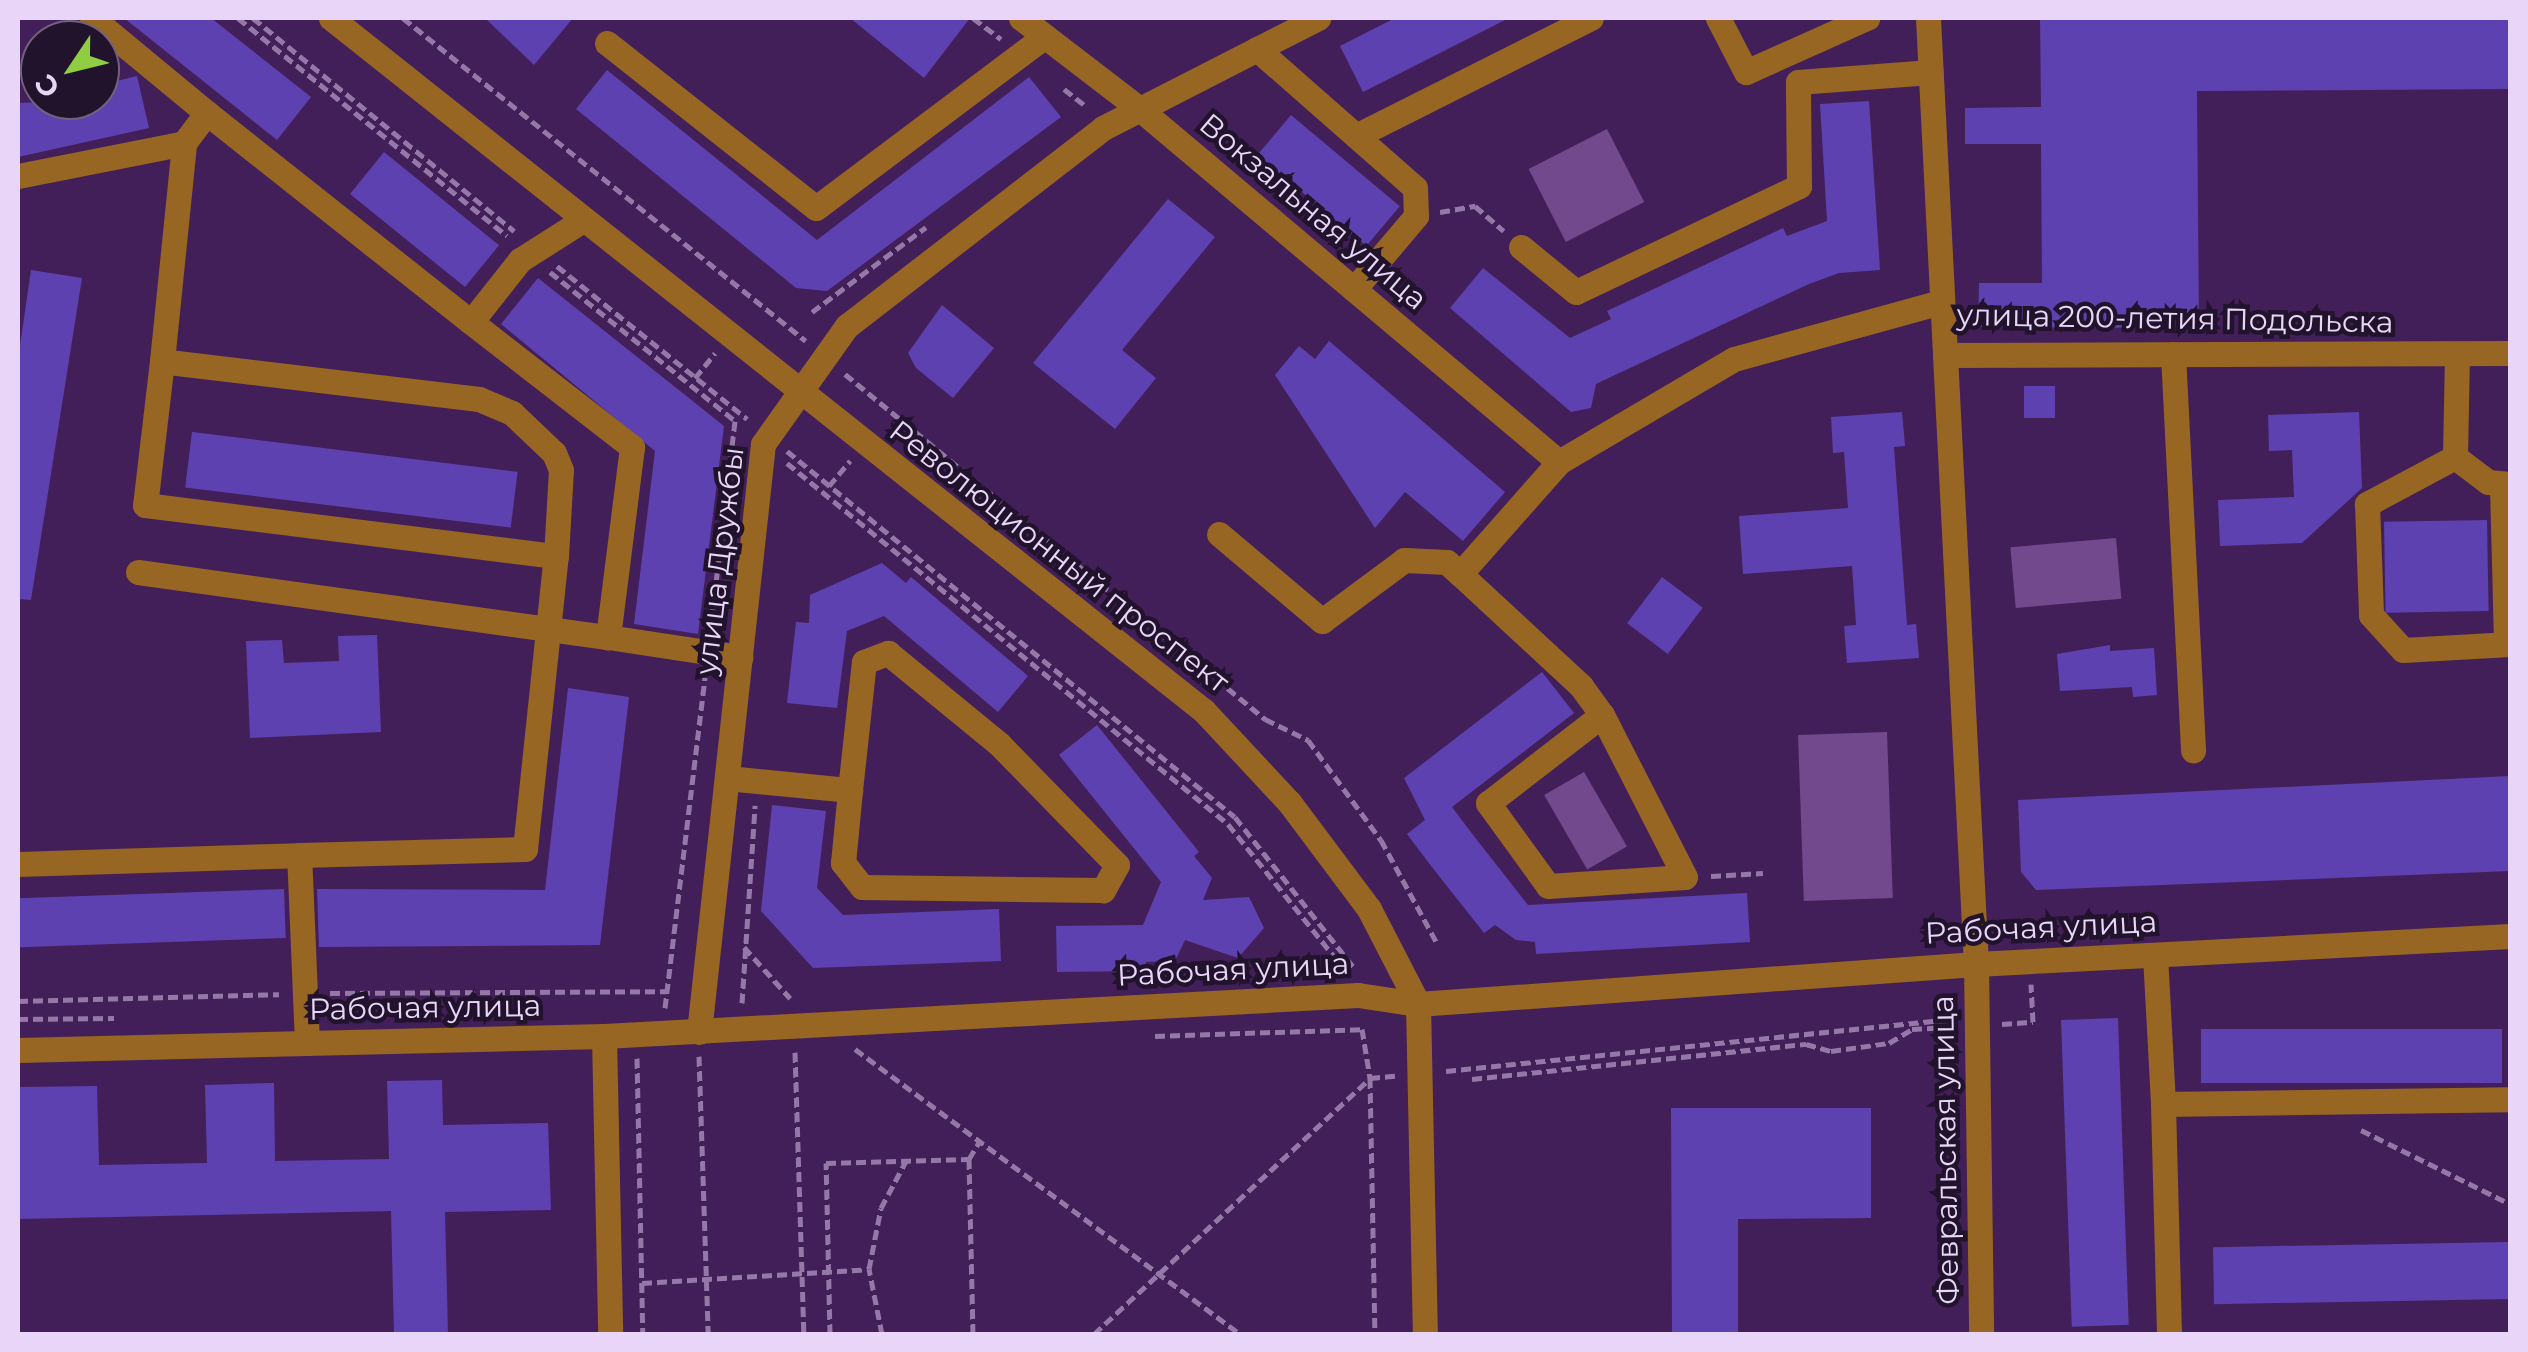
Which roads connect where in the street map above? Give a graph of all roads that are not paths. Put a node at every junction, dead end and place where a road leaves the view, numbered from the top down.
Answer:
1 (92, 18) edge
2 (332, 18) edge
3 (1021, 18) edge
4 (1318, 18) edge
5 (1591, 18) edge
6 (1718, 18) edge
7 (1867, 18) edge
8 (1928, 18) edge
9 (1045, 36) junction
10 (607, 43) dead end
11 (1257, 49) junction
12 (1931, 72) junction
13 (1141, 110) junction
14 (207, 113) junction
15 (1356, 136) junction
16 (184, 143) junction
17 (18, 176) edge
18 (583, 220) junction
19 (1522, 246) road end
20 (1354, 289) junction
21 (1941, 302) junction
22 (471, 322) junction
23 (2510, 352) edge
24 (2173, 354) junction
25 (2457, 354) junction
26 (1944, 355) junction
27 (162, 361) junction
28 (799, 394) junction
29 (2455, 457) junction
30 (1558, 462) junction
31 (2506, 486) edge
32 (1219, 534) dead end
33 (556, 556) junction
34 (2507, 562) edge
35 (138, 572) dead end
36 (1460, 574) junction
37 (549, 628) junction
38 (608, 636) junction
39 (2508, 644) edge
40 (740, 656) junction
41 (1602, 715) junction
42 (2194, 750) dead end
43 (727, 778) junction
44 (850, 790) junction
45 (300, 855) junction
46 (18, 864) edge
47 (2510, 936) edge
48 (2155, 954) junction
49 (1976, 964) junction
50 (1418, 1004) junction
51 (604, 1036) junction
52 (699, 1042) junction
53 (307, 1044) junction
54 (18, 1050) edge
55 (2510, 1098) edge
56 (2164, 1104) junction
57 (610, 1334) edge
58 (1426, 1334) edge
59 (1981, 1334) edge
60 (2169, 1334) edge

1 - 14 street
2 - 18 street, Революционный проспект
3 - 9 street, Вокзальная улица
4 - 11 street, улица Дружбы
5 - 15 street
6 - 7 street
8 - 12 street
9 - 10 street
9 - 13 street, Вокзальная улица
11 - 13 street, улица Дружбы
11 - 15 street
12 - 19 street
12 - 21 street
13 - 20 street, Вокзальная улица
13 - 28 street, улица Дружбы
14 - 16 street
14 - 22 street
15 - 20 street
16 - 17 street
16 - 27 street
18 - 22 street
18 - 28 street, Революционный проспект
20 - 30 street, Вокзальная улица
21 - 26 street, улица 200-летия Подольска
21 - 30 street, улица 200-летия Подольска
22 - 38 street
23 - 25 street, улица 200-летия Подольска
24 - 25 street, улица 200-летия Подольска
24 - 26 street, улица 200-летия Подольска
24 - 42 street
25 - 29 street
26 - 49 street, Февральская улица
27 - 33 street
27 - 33 street
28 - 40 street, улица Дружбы
28 - 50 street, Революционный проспект
29 - 31 street
29 - 39 street
30 - 36 street, улица 200-летия Подольска
31 - 34 street
32 - 36 street
33 - 37 street
34 - 39 street
35 - 37 street
36 - 41 street
37 - 38 street
37 - 45 street
38 - 40 street
40 - 43 street, улица Дружбы
41 - 41 street
43 - 44 street
43 - 52 street, улица Дружбы
44 - 44 street
45 - 46 street
45 - 53 street
47 - 48 street, Рабочая улица
48 - 49 street, Рабочая улица
48 - 56 street
49 - 50 street, Рабочая улица
49 - 59 street, Февральская улица
50 - 52 street, Рабочая улица
50 - 58 street, Революционный проспект
51 - 52 street, Рабочая улица
51 - 53 street, Рабочая улица
51 - 57 street
53 - 54 street, Рабочая улица
55 - 56 street
56 - 60 street

